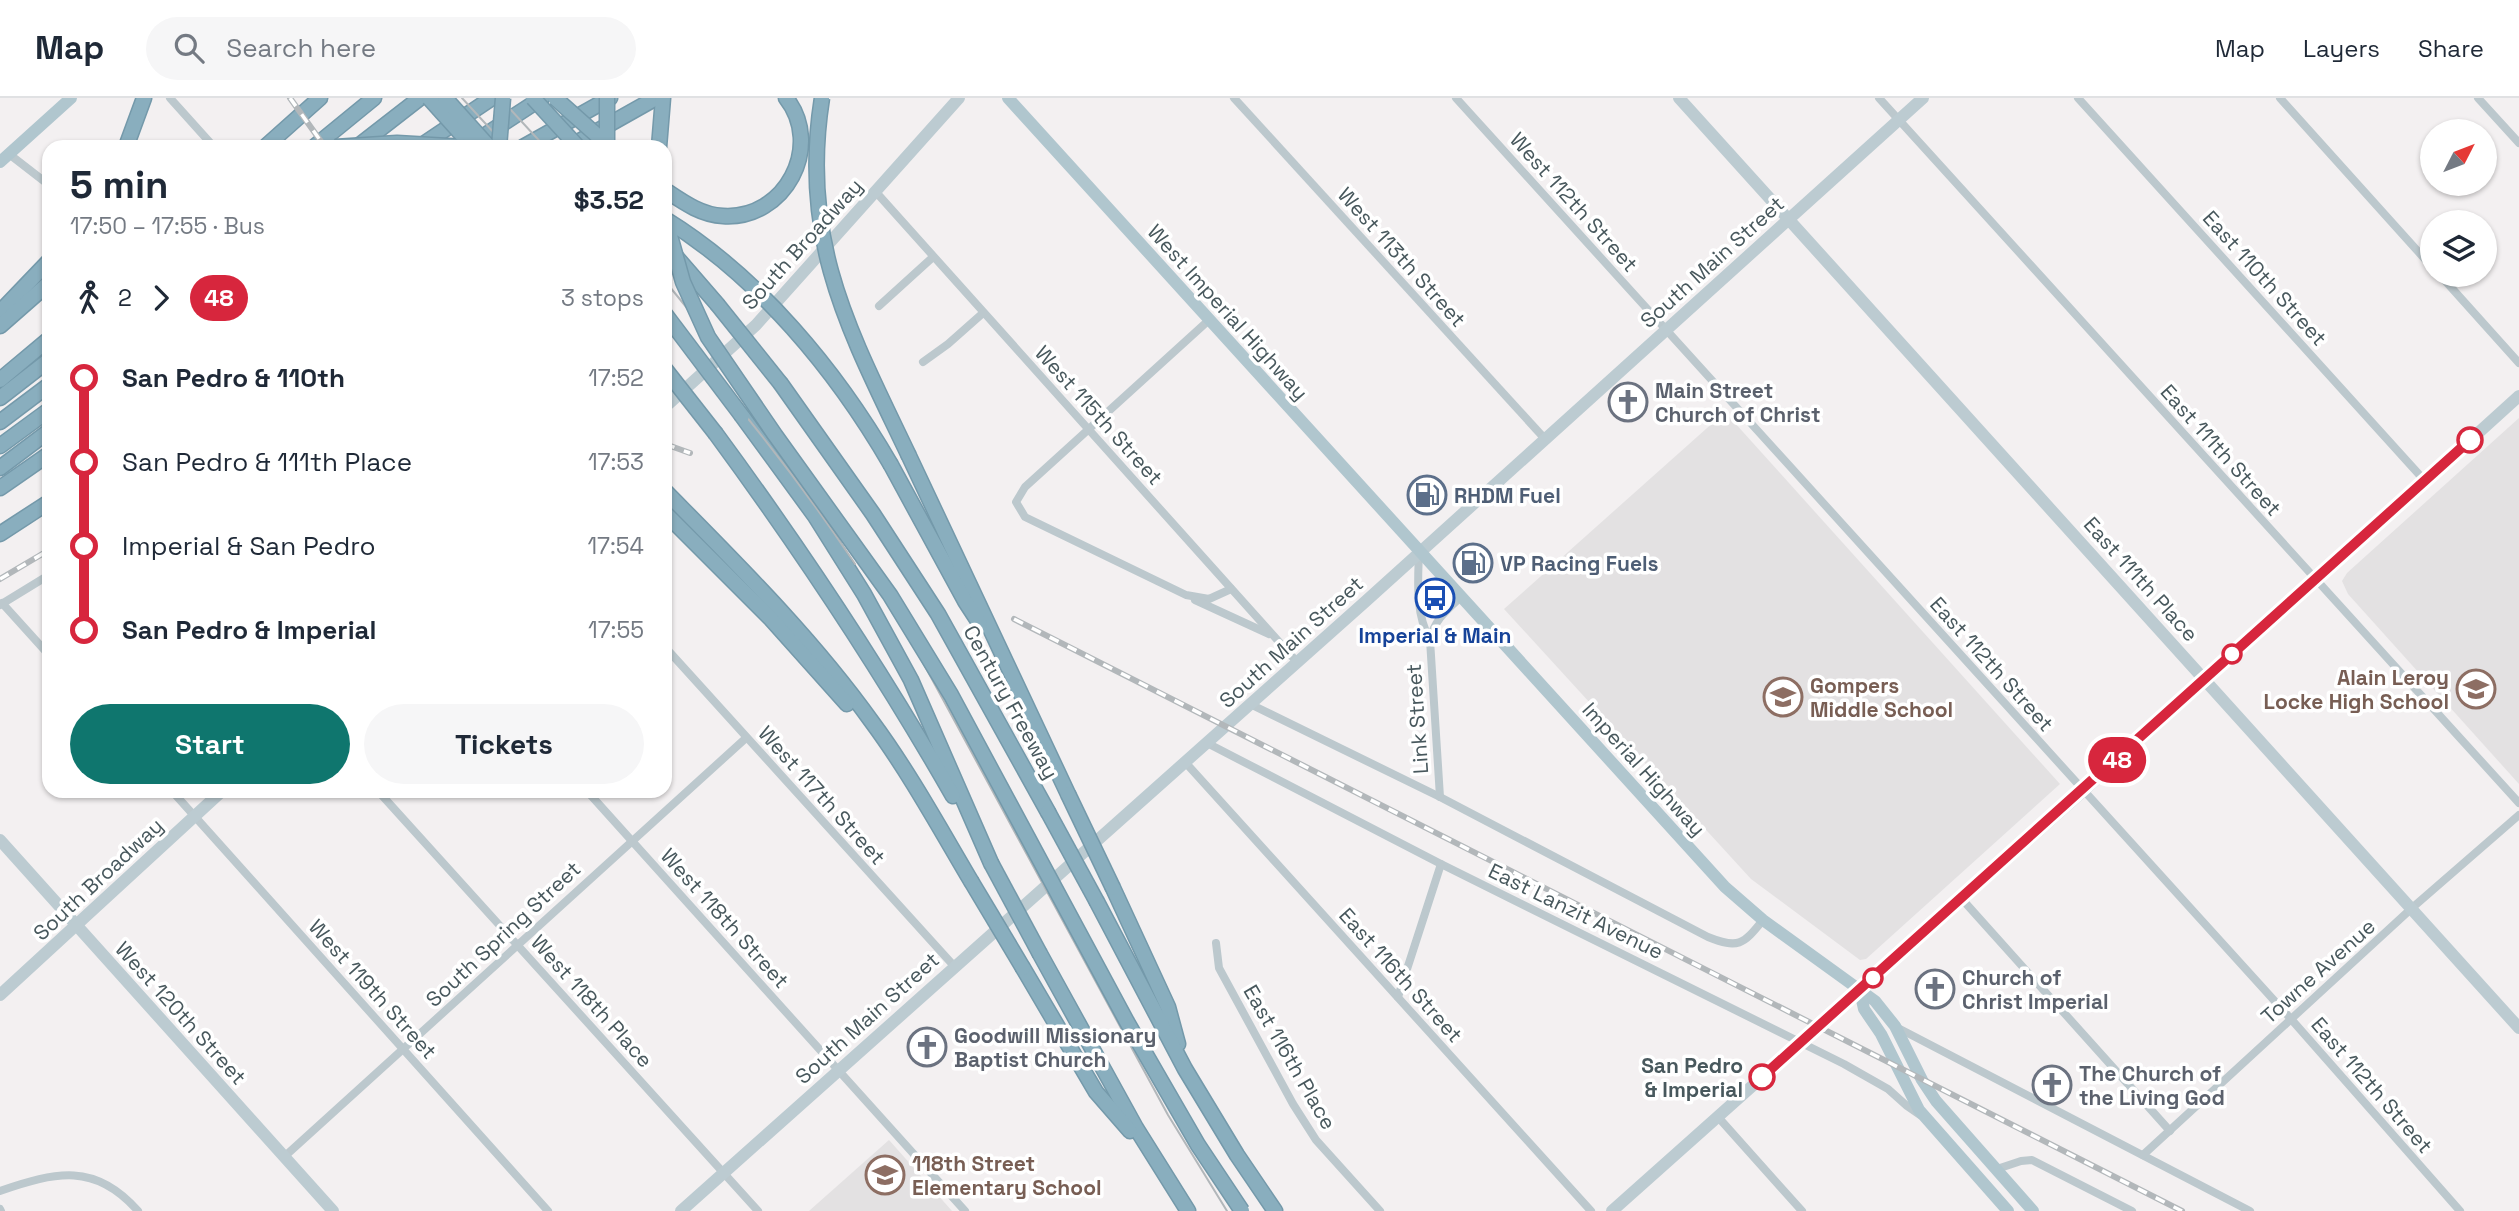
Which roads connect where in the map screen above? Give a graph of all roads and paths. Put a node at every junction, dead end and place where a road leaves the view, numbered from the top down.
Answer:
1 (71, 98) edge
2 (144, 98) edge
3 (170, 98) edge
4 (320, 98) edge
5 (374, 98) edge
6 (420, 98) edge
7 (429, 98) edge
8 (445, 98) edge
9 (492, 98) edge
10 (503, 98) edge
11 (533, 98) edge
12 (542, 98) edge
13 (555, 98) edge
14 (609, 98) edge
15 (656, 98) edge
16 (663, 98) edge
17 (786, 98) edge
18 (822, 98) edge
19 (959, 98) edge
20 (1007, 98) edge
21 (1234, 98) edge
22 (1455, 98) edge
23 (1679, 98) edge
24 (1879, 98) edge
25 (1923, 98) edge
26 (2078, 98) edge
27 (2280, 98) edge
28 (2478, 98) edge
29 (1899, 120) junction
30 (129, 140) edge
31 (208, 140) edge
32 (273, 140) edge
33 (323, 140) edge
34 (365, 140) edge
35 (429, 140) edge
36 (467, 140) edge
37 (477, 140) edge
38 (483, 140) edge
39 (500, 140) edge
40 (535, 140) edge
41 (572, 140) edge
42 (581, 140) edge
43 (601, 140) edge
44 (609, 140) edge
45 (660, 140) edge
46 (2519, 143) edge
47 (5, 158) edge
48 (42, 182) edge
49 (875, 191) junction
50 (672, 195) edge
51 (1789, 218) junction
52 (672, 224) edge
53 (672, 245) edge
54 (672, 252) edge
55 (2420, 254) edge
56 (933, 257) junction
57 (42, 268) edge
58 (2451, 287) edge
59 (42, 290) edge
60 (879, 306) dead end
61 (0, 312) edge
62 (983, 313) junction
63 (1209, 320) junction
64 (672, 323) edge
65 (0, 326) edge
66 (1666, 329) junction
67 (42, 345) edge
68 (923, 362) dead end
69 (2519, 363) edge
70 (42, 365) edge
71 (672, 378) edge
72 (0, 380) edge
73 (42, 390) edge
74 (2519, 396) edge
75 (0, 398) edge
76 (672, 401) edge
77 (42, 415) edge
78 (0, 422) edge
79 (1088, 429) junction
80 (42, 436) edge
81 (1545, 439) junction
82 (0, 446) edge
83 (42, 459) edge
84 (0, 468) edge
85 (2425, 481) junction
86 (0, 488) edge
87 (672, 498) edge
88 (42, 507) edge
89 (672, 520) edge
90 (0, 534) edge
91 (1419, 551) junction
92 (42, 579) edge
93 (2315, 579) junction
94 (1231, 589) junction
95 (1186, 595) junction
96 (1462, 596) junction
97 (1, 604) edge
98 (1274, 637) junction
99 (1430, 640) junction
100 (42, 648) edge
101 (672, 655) edge
102 (1003, 656) junction
103 (1297, 662) junction
104 (2205, 678) junction
105 (1250, 704) junction
106 (746, 738) junction
107 (1207, 743) junction
108 (1185, 762) junction
109 (2083, 791) junction
110 (1440, 797) junction
111 (178, 798) edge
112 (214, 798) edge
113 (384, 798) edge
114 (593, 798) edge
115 (2519, 803) edge
116 (928, 810) junction
117 (2519, 815) edge
118 (194, 816) junction
119 (0, 840) edge
120 (631, 840) junction
121 (991, 863) junction
122 (1441, 864) junction
123 (1961, 898) junction
124 (2413, 908) junction
125 (1763, 920) junction
126 (77, 924) junction
127 (1216, 943) dead end
128 (518, 946) junction
129 (954, 966) junction
130 (1860, 991) junction
131 (0, 995) edge
132 (1398, 997) junction
133 (2291, 1019) junction
134 (1895, 1026) junction
135 (2519, 1028) edge
136 (1801, 1043) junction
137 (403, 1049) junction
138 (838, 1069) junction
139 (1185, 1069) junction
140 (1718, 1117) junction
141 (1927, 1121) junction
142 (2170, 1131) junction
143 (2143, 1155) junction
144 (284, 1157) junction
145 (1156, 1161) junction
146 (1997, 1169) junction
147 (724, 1173) junction
148 (0, 1191) edge
149 (138, 1211) edge
150 (333, 1211) edge
151 (548, 1211) edge
152 (681, 1211) edge
153 (758, 1211) edge
154 (965, 1211) edge
155 (1188, 1211) edge
156 (1242, 1211) edge
157 (1275, 1211) edge
158 (1380, 1211) edge
159 (1591, 1211) edge
160 (1612, 1211) edge
161 (1802, 1211) edge
162 (2008, 1211) edge
163 (2032, 1211) edge
164 (2133, 1211) edge
165 (2250, 1211) edge
166 (2460, 1211) edge

1 - 47 main road
2 - 30 highway
3 - 31 street
4 - 32 highway
5 - 33 highway
6 - 34 highway
7 - 36 highway, bridge
8 - 38 highway, bridge
9 - 35 highway
10 - 39 highway, bridge
11 - 41 highway, bridge
12 - 37 highway
13 - 43 highway, bridge
14 - 40 highway
14 - 44 highway, bridge
15 - 42 highway
16 - 45 highway
17 - 50 highway
18 - 102 highway, bridge
19 - 49 street, South Broadway
20 - 63 main road, West Imperial Highway
21 - 81 street, West 113th Street
22 - 66 street, West 112th Street
23 - 51 street, East 111th Place
24 - 29 street, East 111th Street
25 - 29 street, South Main Street
26 - 85 street, East 110th Street
27 - 55 street
28 - 46 street
29 - 51 street, South Main Street
29 - 93 street, East 111th Street
47 - 48 street
49 - 56 street, West 115th Street
49 - 76 street, South Broadway
51 - 66 street, South Main Street
51 - 104 street, East 111th Place
52 - 102 highway, bridge
53 - 156 highway, bridge
54 - 139 highway, Century Freeway, bridge
56 - 60 street
56 - 62 street, West 115th Street
57 - 61 highway
58 - 69 street
59 - 65 highway
62 - 68 street
62 - 79 street, West 115th Street
63 - 79 street
63 - 91 main road, West Imperial Highway
64 - 121 highway, bridge
66 - 81 street, South Main Street
66 - 109 street, East 112th Street
67 - 72 highway
70 - 75 highway
71 - 121 highway, bridge
73 - 78 highway
74 - 85 street
77 - 82 highway
79 - 94 street, West 115th Street
79 - 95 street
80 - 84 highway
81 - 91 street, South Main Street
83 - 86 highway
85 - 93 street
87 - 116 highway
88 - 90 highway
89 - 116 highway
91 - 96 main road, Imperial Highway
91 - 99 street, Link Street
91 - 103 street, South Main Street
92 - 97 street
93 - 104 street
93 - 115 street, East 111th Street
94 - 95 street
94 - 98 street, West 115th Street
95 - 98 street
96 - 99 street, Link Street
96 - 125 main road, Imperial Highway
97 - 100 street
98 - 103 street, West 115th Street
99 - 110 street, Link Street
101 - 106 street, West 117th Street
102 - 139 highway, bridge
103 - 105 street, South Main Street
104 - 109 street
104 - 124 street, East 111th Place
105 - 107 street, South Main Street
105 - 110 street, East Lanzit Avenue
106 - 120 street, South Spring Street
106 - 129 street, West 117th Street
107 - 108 street, South Main Street
107 - 122 street, East Lanzit Avenue
108 - 129 street, South Main Street
108 - 132 street, East 116th Street
109 - 123 street
109 - 133 street, East 112th Street
110 - 125 street, East Lanzit Avenue
111 - 118 street, West 119th Street
112 - 118 street, South Broadway
113 - 128 street, West 118th Place
114 - 120 street, West 118th Street
116 - 145 highway, bridge
117 - 124 street, Towne Avenue
118 - 126 street, South Broadway
118 - 137 street, West 119th Street
119 - 126 street, West 120th Street
120 - 128 street, South Spring Street
120 - 138 street, West 118th Street
121 - 145 highway, bridge
122 - 132 street
122 - 136 street, East Lanzit Avenue
123 - 130 street
123 - 142 street
124 - 133 street, Towne Avenue
124 - 135 street, East 111th Place
125 - 130 main road, Imperial Highway
126 - 131 street, South Broadway
126 - 144 street, West 120th Street
127 - 158 street, East 116th Place
128 - 137 street, South Spring Street
128 - 147 street, West 118th Place
129 - 138 street, South Main Street
130 - 134 main road, Imperial Highway
130 - 136 street
130 - 141 main road
132 - 159 street, East 116th Street
133 - 142 street, Towne Avenue
133 - 166 street, East 112th Street
134 - 143 street
134 - 146 main road, Imperial Highway
136 - 140 street
136 - 141 street, East Lanzit Avenue
137 - 144 street, South Spring Street
137 - 151 street, West 119th Street
138 - 147 street, South Main Street
138 - 154 street, West 118th Street
139 - 157 highway, Century Freeway
140 - 160 street
140 - 161 street
141 - 146 main road
141 - 162 main road
142 - 143 street, Towne Avenue
143 - 165 street
144 - 150 street, West 120th Street
145 - 155 highway
146 - 163 main road, Imperial Highway
146 - 164 street
147 - 152 street, South Main Street
147 - 153 street, West 118th Place
148 - 149 street

